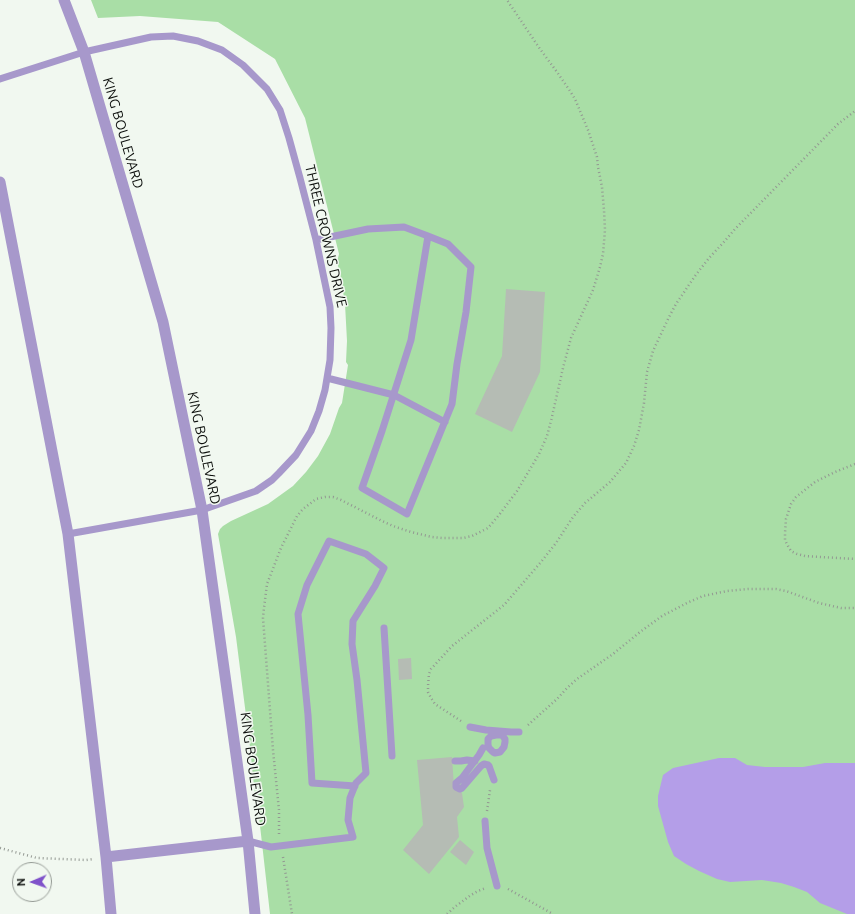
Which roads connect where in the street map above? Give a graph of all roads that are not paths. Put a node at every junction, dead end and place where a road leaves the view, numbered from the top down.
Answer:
1 (64, 0) edge
2 (84, 52) junction
3 (0, 79) edge
4 (0, 182) edge
5 (428, 236) junction
6 (316, 240) junction
7 (327, 378) junction
8 (394, 395) junction
9 (445, 422) junction
10 (202, 510) junction
11 (68, 534) junction
12 (384, 628) dead end
13 (470, 727) road end
14 (519, 732) road end
15 (483, 748) dead end
16 (392, 756) dead end
17 (475, 760) junction
18 (455, 761) dead end
19 (494, 780) road end
20 (355, 786) junction
21 (485, 821) road end
22 (248, 841) junction
23 (106, 857) junction
24 (497, 886) dead end
25 (111, 914) edge
26 (255, 914) edge

1 - 2 street, KING BOULEVARD
2 - 3 lane, THREE CROWNS DRIVE
2 - 6 lane, THREE CROWNS DRIVE
2 - 10 street, KING BOULEVARD
4 - 11 street
5 - 6 lane
5 - 8 lane
5 - 9 lane
6 - 7 lane, THREE CROWNS DRIVE
7 - 8 lane
7 - 10 lane, THREE CROWNS DRIVE
8 - 9 lane
8 - 9 lane
10 - 11 lane, THREE CROWNS DRIVE
10 - 22 street, KING BOULEVARD
11 - 23 street
12 - 16 lane
13 - 14 lane
15 - 17 lane
17 - 18 lane
17 - 19 lane
20 - 20 lane
20 - 22 lane
21 - 24 lane
22 - 23 street
22 - 26 street, KING BOULEVARD
23 - 25 street

